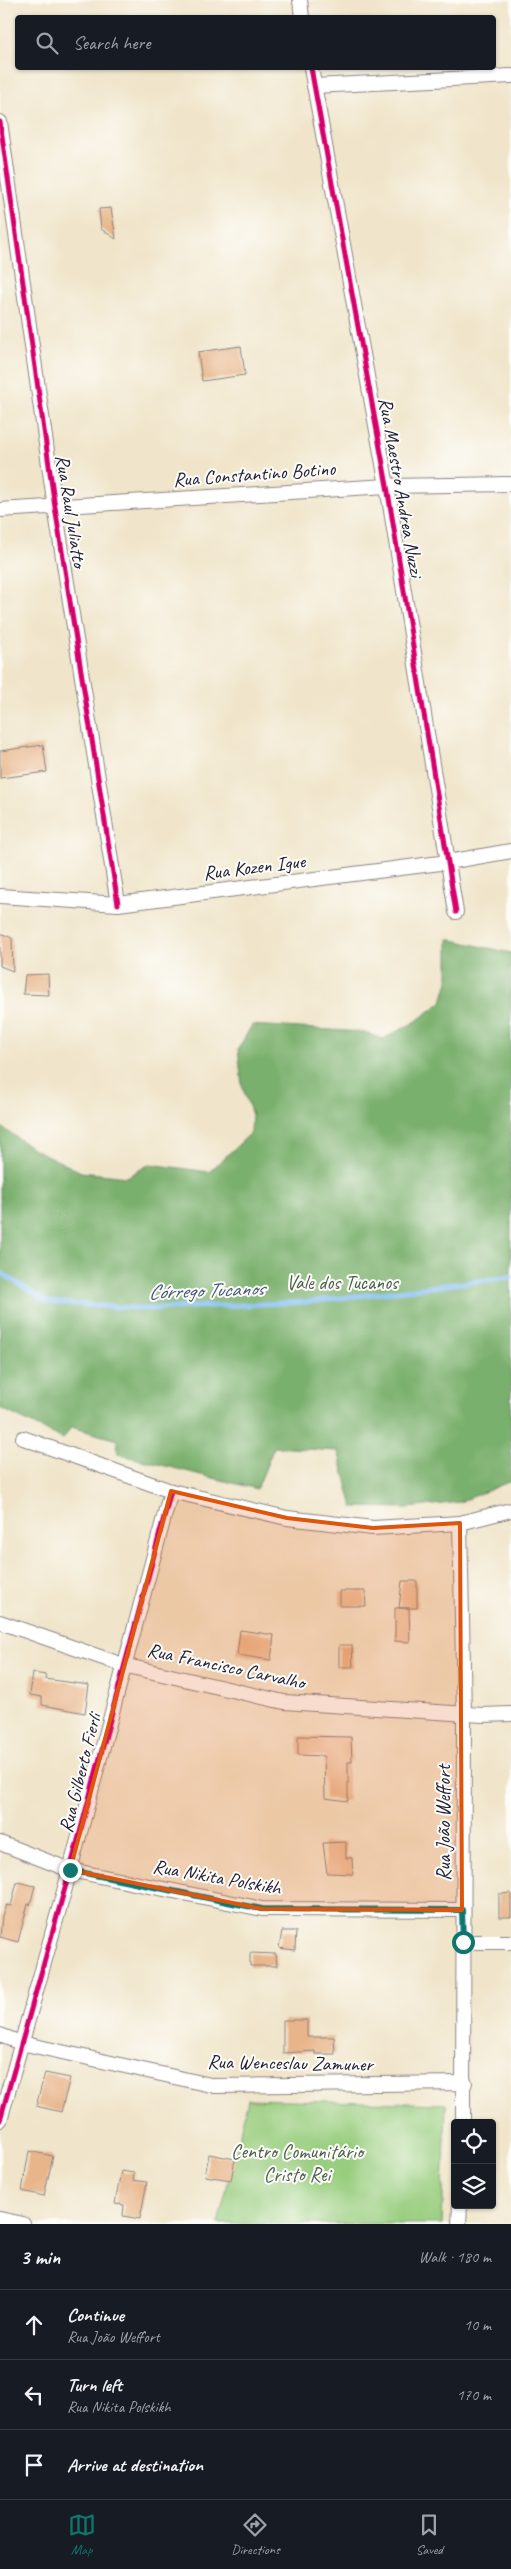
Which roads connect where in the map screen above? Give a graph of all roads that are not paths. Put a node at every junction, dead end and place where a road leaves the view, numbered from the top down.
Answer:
1 (300, 0) edge
2 (302, 15) edge
3 (310, 70) edge
4 (511, 76) edge
5 (314, 86) junction
6 (0, 122) edge
7 (511, 484) edge
8 (387, 486) junction
9 (55, 507) junction
10 (0, 510) edge
11 (511, 851) edge
12 (448, 862) junction
13 (0, 896) edge
14 (118, 904) junction
15 (456, 912) dead end
16 (23, 1438) dead end
17 (171, 1491) junction
18 (511, 1510) edge
19 (460, 1523) junction
20 (0, 1622) edge
21 (123, 1665) junction
22 (464, 1714) junction
23 (511, 1714) edge
24 (0, 1844) edge
25 (70, 1870) junction
26 (462, 1910) junction
27 (463, 1942) junction
28 (511, 1942) edge
29 (0, 2035) edge
30 (22, 2043) junction
31 (465, 2083) junction
32 (463, 2119) edge
33 (0, 2120) edge
34 (460, 2209) edge
35 (0, 2219) edge
36 (23, 2224) edge
37 (459, 2224) edge

1 - 2 street
3 - 5 street, Rua Maestro Andrea Nuzzi
4 - 5 street
5 - 8 street, Rua Maestro Andrea Nuzzi
6 - 9 street, Rua Raul Juliatto
7 - 8 street, Rua Constantino Botino
8 - 9 street, Rua Constantino Botino
8 - 12 street, Rua Maestro Andrea Nuzzi
9 - 10 street, Rua Constantino Botino
9 - 14 street, Rua Raul Juliatto
11 - 12 street, Rua Kozen Igue
12 - 14 street, Rua Kozen Igue
12 - 15 street, Rua Maestro Andrea Nuzzi
13 - 14 street, Rua Kozen Igue
16 - 17 street
17 - 19 street
17 - 21 street, Rua Gilberto Fierli
18 - 19 street
19 - 22 street, Rua João Weffort
20 - 21 street, Rua Francisco Carvalho
21 - 22 street, Rua Francisco Carvalho
21 - 25 street, Rua Gilberto Fierli
22 - 23 street, Rua Francisco Carvalho
22 - 26 street, Rua João Weffort
24 - 25 street, Rua Nikita Polskikh
25 - 26 street, Rua Nikita Polskikh
25 - 30 street, Rua Gilberto Fierli
26 - 27 street, Rua João Weffort
27 - 28 street
27 - 31 street, Rua João Weffort
29 - 30 street, Rua Wenceslau Zamuner
30 - 31 street, Rua Wenceslau Zamuner
30 - 33 street, Rua Gilberto Fierli
31 - 32 street, Rua João Weffort
34 - 37 street
35 - 36 street

